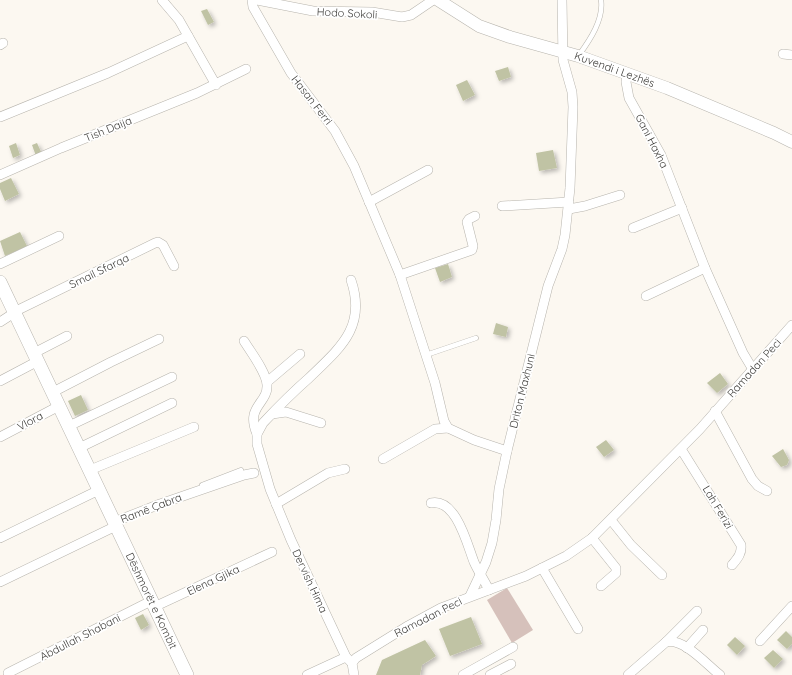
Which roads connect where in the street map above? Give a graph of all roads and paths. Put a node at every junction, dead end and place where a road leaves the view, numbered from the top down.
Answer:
1 (162, 0) edge
2 (252, 0) edge
3 (257, 0) edge
4 (433, 0) edge
5 (438, 0) edge
6 (562, 0) edge
7 (600, 0) edge
8 (188, 36) junction
9 (562, 52) junction
10 (578, 56) junction
11 (246, 69) dead end
12 (627, 74) junction
13 (216, 85) junction
14 (0, 117) edge
15 (792, 142) edge
16 (428, 170) dead end
17 (0, 176) edge
18 (620, 195) dead end
19 (369, 202) junction
20 (502, 206) dead end
21 (569, 206) junction
22 (682, 208) junction
23 (475, 216) dead end
24 (633, 228) dead end
25 (59, 236) dead end
26 (0, 264) edge
27 (174, 266) dead end
28 (705, 268) junction
29 (400, 275) junction
30 (351, 280) dead end
31 (0, 282) edge
32 (646, 296) dead end
33 (14, 312) junction
34 (0, 322) edge
35 (792, 325) edge
36 (67, 336) dead end
37 (476, 338) dead end
38 (159, 339) dead end
39 (244, 341) dead end
40 (300, 354) dead end
41 (426, 355) junction
42 (36, 357) junction
43 (752, 368) junction
44 (172, 378) dead end
45 (0, 381) edge
46 (267, 382) junction
47 (53, 392) junction
48 (172, 403) dead end
49 (59, 406) junction
50 (715, 411) junction
51 (272, 414) junction
52 (321, 423) dead end
53 (69, 426) junction
54 (194, 428) dead end
55 (448, 428) junction
56 (257, 434) junction
57 (0, 436) edge
58 (79, 448) junction
59 (681, 449) junction
60 (507, 451) junction
61 (382, 459) dead end
62 (345, 469) dead end
63 (90, 470) junction
64 (241, 470) dead end
65 (254, 473) dead end
66 (99, 490) junction
67 (767, 491) dead end
68 (188, 494) junction
69 (431, 503) dead end
70 (276, 504) junction
71 (611, 520) junction
72 (115, 524) junction
73 (0, 538) edge
74 (592, 538) junction
75 (272, 552) dead end
76 (732, 565) dead end
77 (542, 568) junction
78 (481, 575) junction
79 (662, 575) dead end
80 (0, 582) edge
81 (601, 586) dead end
82 (489, 590) junction
83 (470, 596) junction
84 (152, 604) junction
85 (792, 606) edge
86 (697, 611) dead end
87 (578, 629) dead end
88 (703, 630) dead end
89 (760, 641) dead end
90 (666, 642) junction
91 (513, 647) dead end
92 (687, 648) junction
93 (349, 660) junction
94 (511, 664) dead end
95 (8, 673) dead end
96 (187, 675) edge
97 (307, 675) edge
98 (354, 675) edge
99 (462, 675) edge
100 (490, 675) edge
101 (628, 675) edge
102 (720, 675) edge

1 - 8 street
2 - 19 street, Hasan Ferri
3 - 4 street, Hodo Sokoli
5 - 9 street, Kuvendi i Lezhës
6 - 9 street, Driton Maxhuni
7 - 10 lane
8 - 13 street
8 - 14 street
9 - 10 street, Kuvendi i Lezhës
9 - 21 street, Driton Maxhuni
10 - 12 street, Kuvendi i Lezhës
11 - 13 street, Tish Daija
12 - 15 street, Kuvendi i Lezhës
12 - 22 street, Gani Haxha
13 - 17 street, Tish Daija
16 - 19 street
18 - 21 street
19 - 29 street, Hasan Ferri
20 - 21 street
21 - 60 street, Driton Maxhuni
22 - 24 street
22 - 28 street, Gani Haxha
23 - 29 street
25 - 26 street
27 - 33 street, Smail Sfarqa
28 - 32 street
28 - 43 street, Gani Haxha
29 - 41 street, Hasan Ferri
30 - 51 street
31 - 33 main road, Dëshmorët e Kombit
33 - 34 street
33 - 42 main road, Dëshmorët e Kombit
35 - 43 street, Ramadan Peci
36 - 42 street
37 - 41 lane
38 - 47 street
39 - 46 street
40 - 46 street
41 - 55 street, Hasan Ferri
42 - 45 street
42 - 47 main road, Dëshmorët e Kombit
43 - 50 street, Ramadan Peci
44 - 53 street
46 - 56 street, Dervish Hima
47 - 49 main road, Dëshmorët e Kombit
48 - 58 street
49 - 53 main road, Dëshmorët e Kombit
49 - 57 street, Vlora
50 - 59 street, Ramadan Peci
50 - 67 street
51 - 52 street
51 - 56 street
53 - 58 main road, Dëshmorët e Kombit
54 - 63 street
55 - 60 street
55 - 61 street
56 - 70 street, Dervish Hima
58 - 63 main road, Dëshmorët e Kombit
59 - 71 street, Ramadan Peci
59 - 76 street, Lah Ferizi
60 - 78 street, Driton Maxhuni
62 - 70 street
63 - 66 main road, Dëshmorët e Kombit
64 - 68 lane, Ramë Çabra
65 - 68 street, Ramë Çabra
66 - 72 main road, Dëshmorët e Kombit
66 - 73 street
68 - 72 street, Ramë Çabra
69 - 78 street
70 - 93 street, Dervish Hima
71 - 74 street, Ramadan Peci
71 - 79 street
72 - 80 street
72 - 84 main road, Dëshmorët e Kombit
74 - 77 street, Ramadan Peci
74 - 81 street
75 - 84 street, Elena Gjika
77 - 82 street, Ramadan Peci
77 - 87 street
78 - 82 street
78 - 83 street, Driton Maxhuni
82 - 83 street, Ramadan Peci
83 - 93 street, Ramadan Peci
84 - 95 street, Abdullah Shabani
84 - 96 main road, Dëshmorët e Kombit
85 - 89 street
86 - 90 street
88 - 92 street
90 - 92 street
90 - 101 street
91 - 99 street
92 - 102 street
93 - 97 street
93 - 98 street
94 - 100 street

